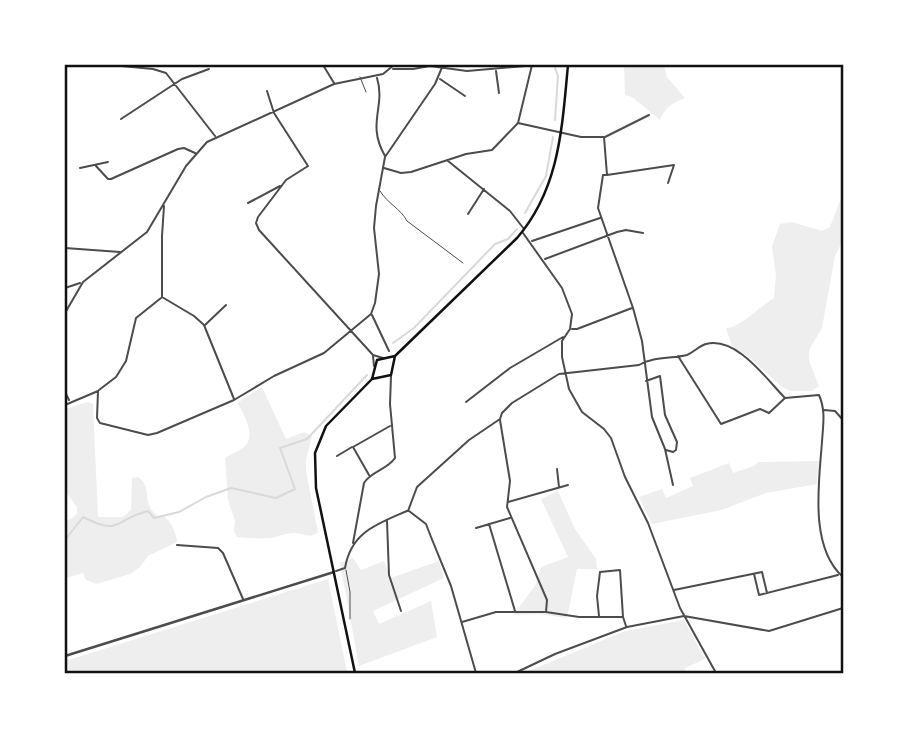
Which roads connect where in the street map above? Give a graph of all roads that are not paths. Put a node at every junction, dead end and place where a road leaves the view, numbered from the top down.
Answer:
1 (111, 65) edge
2 (154, 65) edge
3 (323, 65) edge
4 (394, 65) edge
5 (443, 65) edge
6 (532, 65) edge
7 (537, 65) edge
8 (568, 65) edge
9 (153, 69) junction
10 (209, 69) dead end
11 (391, 69) junction
12 (443, 69) junction
13 (496, 70) junction
14 (377, 76) junction
15 (360, 77) junction
16 (439, 78) junction
17 (334, 84) junction
18 (174, 85) junction
19 (268, 91) dead end
20 (366, 92) dead end
21 (499, 93) dead end
22 (465, 96) dead end
23 (274, 113) junction
24 (649, 115) dead end
25 (121, 120) dead end
26 (518, 123) junction
27 (562, 132) junction
28 (215, 136) junction
29 (604, 137) junction
30 (196, 153) junction
31 (385, 157) junction
32 (447, 160) junction
33 (108, 162) dead end
34 (96, 166) junction
35 (383, 168) junction
36 (80, 169) dead end
37 (607, 175) junction
38 (668, 183) dead end
39 (282, 185) junction
40 (484, 188) junction
41 (379, 189) junction
42 (164, 204) junction
43 (248, 204) dead end
44 (468, 214) dead end
45 (601, 218) junction
46 (524, 231) junction
47 (643, 233) dead end
48 (607, 235) junction
49 (530, 242) junction
50 (65, 248) edge
51 (121, 252) junction
52 (544, 259) junction
53 (463, 262) dead end
54 (83, 282) junction
55 (65, 288) edge
56 (163, 297) junction
57 (226, 305) dead end
58 (634, 308) junction
59 (65, 313) edge
60 (371, 314) junction
61 (204, 326) junction
62 (570, 329) junction
63 (351, 332) junction
64 (563, 337) junction
65 (389, 351) dead end
66 (373, 355) junction
67 (678, 355) junction
68 (395, 356) junction
69 (384, 358) junction
70 (645, 362) junction
71 (393, 363) junction
72 (374, 366) junction
73 (375, 372) junction
74 (566, 372) junction
75 (391, 375) junction
76 (379, 376) junction
77 (385, 377) junction
78 (372, 379) junction
79 (646, 380) junction
80 (391, 383) junction
81 (98, 391) junction
82 (65, 392) edge
83 (785, 398) junction
84 (234, 400) junction
85 (70, 402) junction
86 (466, 402) dead end
87 (65, 405) edge
88 (824, 410) junction
89 (500, 419) junction
90 (843, 420) edge
91 (392, 425) junction
92 (353, 447) junction
93 (665, 449) junction
94 (337, 456) dead end
95 (557, 469) dead end
96 (370, 476) junction
97 (568, 485) dead end
98 (673, 485) dead end
99 (559, 488) junction
100 (507, 502) junction
101 (408, 511) junction
102 (511, 517) junction
103 (387, 520) junction
104 (489, 524) junction
105 (476, 528) dead end
106 (353, 543) junction
107 (177, 545) dead end
108 (345, 568) junction
109 (334, 572) junction
110 (754, 573) junction
111 (840, 574) junction
112 (843, 577) edge
113 (673, 590) junction
114 (767, 593) junction
115 (244, 600) junction
116 (843, 608) edge
117 (401, 611) dead end
118 (515, 612) junction
119 (546, 612) junction
120 (600, 617) junction
121 (623, 617) junction
122 (684, 617) junction
123 (350, 618) dead end
124 (462, 622) junction
125 (627, 627) junction
126 (65, 656) edge
127 (355, 673) edge
128 (476, 673) edge
129 (515, 673) edge
130 (716, 673) edge

1 - 9 street
2 - 9 street
3 - 17 street
4 - 11 street
5 - 12 street
6 - 7 street
6 - 13 street
6 - 26 street
8 - 27 main road
9 - 18 street
10 - 18 street
11 - 12 street
11 - 14 street
12 - 13 street
12 - 16 street
13 - 21 street
14 - 15 street
14 - 31 street
15 - 17 street
15 - 20 lane
16 - 22 street
16 - 31 street
17 - 23 street
18 - 25 street
18 - 28 street
19 - 23 street
23 - 28 street
23 - 39 street
24 - 29 street
26 - 27 street
26 - 32 street
27 - 29 street
27 - 46 main road
28 - 30 street
29 - 37 street
30 - 34 street
30 - 42 street
31 - 35 street
32 - 35 street
32 - 40 street
33 - 34 street
34 - 36 street
35 - 41 street
37 - 38 street
37 - 45 street
39 - 43 street
39 - 63 street
40 - 44 street
40 - 46 street
41 - 53 lane
41 - 60 street
42 - 51 street
42 - 56 street
45 - 48 street
45 - 49 street
46 - 49 street
46 - 68 main road
47 - 48 street
48 - 52 street
48 - 58 street
49 - 52 street
50 - 51 street
51 - 54 street
52 - 62 street
54 - 55 street
54 - 59 street
56 - 61 street
56 - 81 street
57 - 61 street
58 - 62 street
58 - 70 street
60 - 63 street
60 - 65 street
61 - 84 street
62 - 64 street
63 - 66 street
63 - 84 street
64 - 74 street
64 - 86 street
66 - 69 street
66 - 72 street
67 - 70 street
67 - 83 street
67 - 83 street
68 - 69 main road
68 - 71 main road
69 - 71 main road
69 - 72 main road
70 - 74 street
70 - 79 street
71 - 75 main road
72 - 73 main road
73 - 76 main road
73 - 78 main road
74 - 89 street
74 - 113 street
75 - 77 main road
75 - 80 street
76 - 77 main road
76 - 78 main road
77 - 80 street
78 - 109 main road
79 - 93 street
79 - 93 street
80 - 91 street
81 - 84 street
81 - 85 street
82 - 85 street
83 - 88 street
85 - 87 street
88 - 90 street
88 - 111 street
89 - 100 street
89 - 101 street
91 - 92 street
91 - 96 street
92 - 94 street
92 - 96 street
93 - 98 street
95 - 99 street
96 - 106 street
97 - 99 street
99 - 100 street
100 - 102 street
101 - 103 street
101 - 124 street
102 - 104 street
102 - 119 street
103 - 106 street
103 - 117 street
104 - 105 street
104 - 118 street
106 - 108 street
107 - 115 street
108 - 109 street
108 - 123 lane
109 - 115 street
109 - 127 main road
110 - 113 street
110 - 114 street
110 - 114 street
111 - 112 street
111 - 114 street
113 - 122 street
115 - 126 street
116 - 122 street
118 - 119 street
118 - 124 street
119 - 120 street
120 - 121 street
120 - 121 street
121 - 125 street
122 - 125 street
122 - 130 street
124 - 128 street
125 - 129 street

